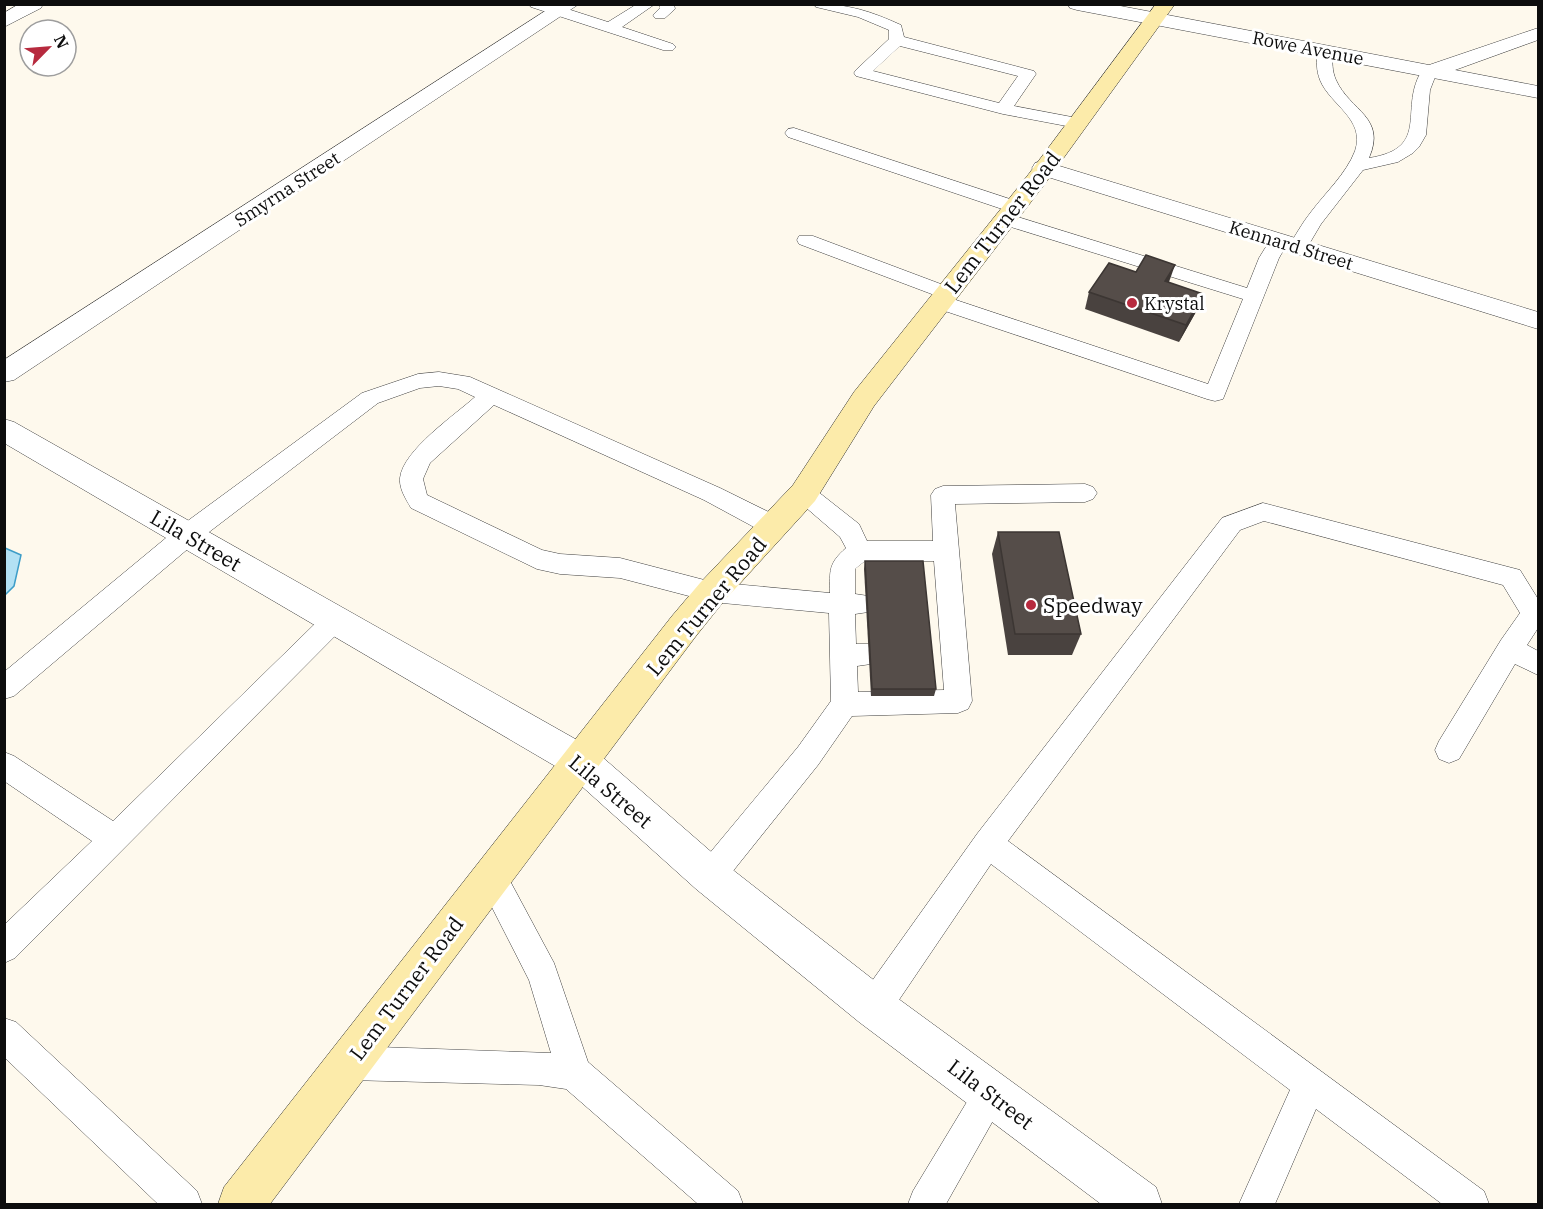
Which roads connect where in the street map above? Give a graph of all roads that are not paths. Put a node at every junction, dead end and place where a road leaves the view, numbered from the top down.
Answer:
1 (34, 4) edge
2 (537, 4) edge
3 (821, 4) edge
4 (1077, 4) edge
5 (1098, 6) edge
6 (565, 8) edge
7 (659, 8) edge
8 (1160, 11) edge
9 (4, 21) edge
10 (610, 28) junction
11 (1539, 34) edge
12 (897, 40) junction
13 (668, 47) dead end
14 (1325, 52) junction
15 (1429, 72) junction
16 (1539, 92) edge
17 (1003, 110) junction
18 (1077, 123) junction
19 (795, 133) dead end
20 (1357, 165) junction
21 (1044, 168) junction
22 (1010, 213) junction
23 (806, 240) dead end
24 (1289, 244) junction
25 (1253, 296) junction
26 (943, 298) junction
27 (1539, 321) edge
28 (4, 373) edge
29 (491, 395) junction
30 (4, 429) edge
31 (804, 493) junction
32 (1085, 493) dead end
33 (774, 526) junction
34 (187, 535) junction
35 (859, 551) junction
36 (946, 551) junction
37 (712, 592) junction
38 (854, 604) junction
39 (335, 620) junction
40 (1510, 648) junction
41 (1539, 664) edge
42 (4, 688) edge
43 (846, 704) junction
44 (1449, 750) dead end
45 (580, 760) junction
46 (4, 765) edge
47 (115, 839) junction
48 (988, 844) junction
49 (491, 876) junction
50 (710, 876) junction
51 (4, 947) edge
52 (874, 1007) junction
53 (4, 1034) edge
54 (349, 1063) junction
55 (574, 1073) junction
56 (1309, 1085) junction
57 (991, 1094) junction
58 (184, 1204) edge
59 (241, 1204) edge
60 (725, 1204) edge
61 (926, 1204) edge
62 (1139, 1204) edge
63 (1257, 1204) edge
64 (1470, 1204) edge

1 - 9 street
2 - 6 lane
3 - 12 lane
4 - 5 street, Rowe Avenue
5 - 8 street, Rowe Avenue
6 - 10 lane
6 - 28 street, Smyrna Street
7 - 10 lane
8 - 14 street, Rowe Avenue
8 - 18 main road, Lem Turner Road
10 - 13 lane
11 - 15 street
12 - 17 lane
12 - 17 lane
14 - 15 street, Rowe Avenue
14 - 20 lane
15 - 16 street, Rowe Avenue
15 - 20 lane
17 - 18 lane
18 - 21 main road, Lem Turner Road
19 - 22 lane
20 - 24 lane
21 - 22 main road, Lem Turner Road
21 - 24 street, Kennard Street
22 - 25 lane
22 - 26 main road, Lem Turner Road
23 - 26 lane
24 - 25 lane
24 - 27 street, Kennard Street
25 - 26 lane
26 - 31 main road, Lem Turner Road
29 - 33 lane
29 - 34 lane
29 - 37 lane
30 - 34 street, Lila Street
31 - 33 main road, Lem Turner Road
31 - 35 lane
32 - 36 lane
33 - 37 main road, Lem Turner Road
34 - 39 street, Lila Street
34 - 42 lane
35 - 36 lane
35 - 38 lane
36 - 43 lane
37 - 38 lane
37 - 45 main road, Lem Turner Road
38 - 43 lane
39 - 45 street, Lila Street
39 - 47 lane
40 - 41 lane
40 - 44 lane
40 - 48 lane
43 - 50 lane
45 - 49 main road, Lem Turner Road
45 - 50 street, Lila Street
46 - 47 lane
47 - 51 lane
48 - 52 lane
48 - 56 lane
49 - 54 main road, Lem Turner Road
49 - 55 lane
50 - 52 street, Lila Street
52 - 57 street, Lila Street
53 - 58 lane
54 - 55 lane
54 - 59 main road, Lem Turner Road
55 - 60 lane
56 - 63 lane
56 - 64 lane
57 - 61 lane
57 - 62 street, Lila Street

